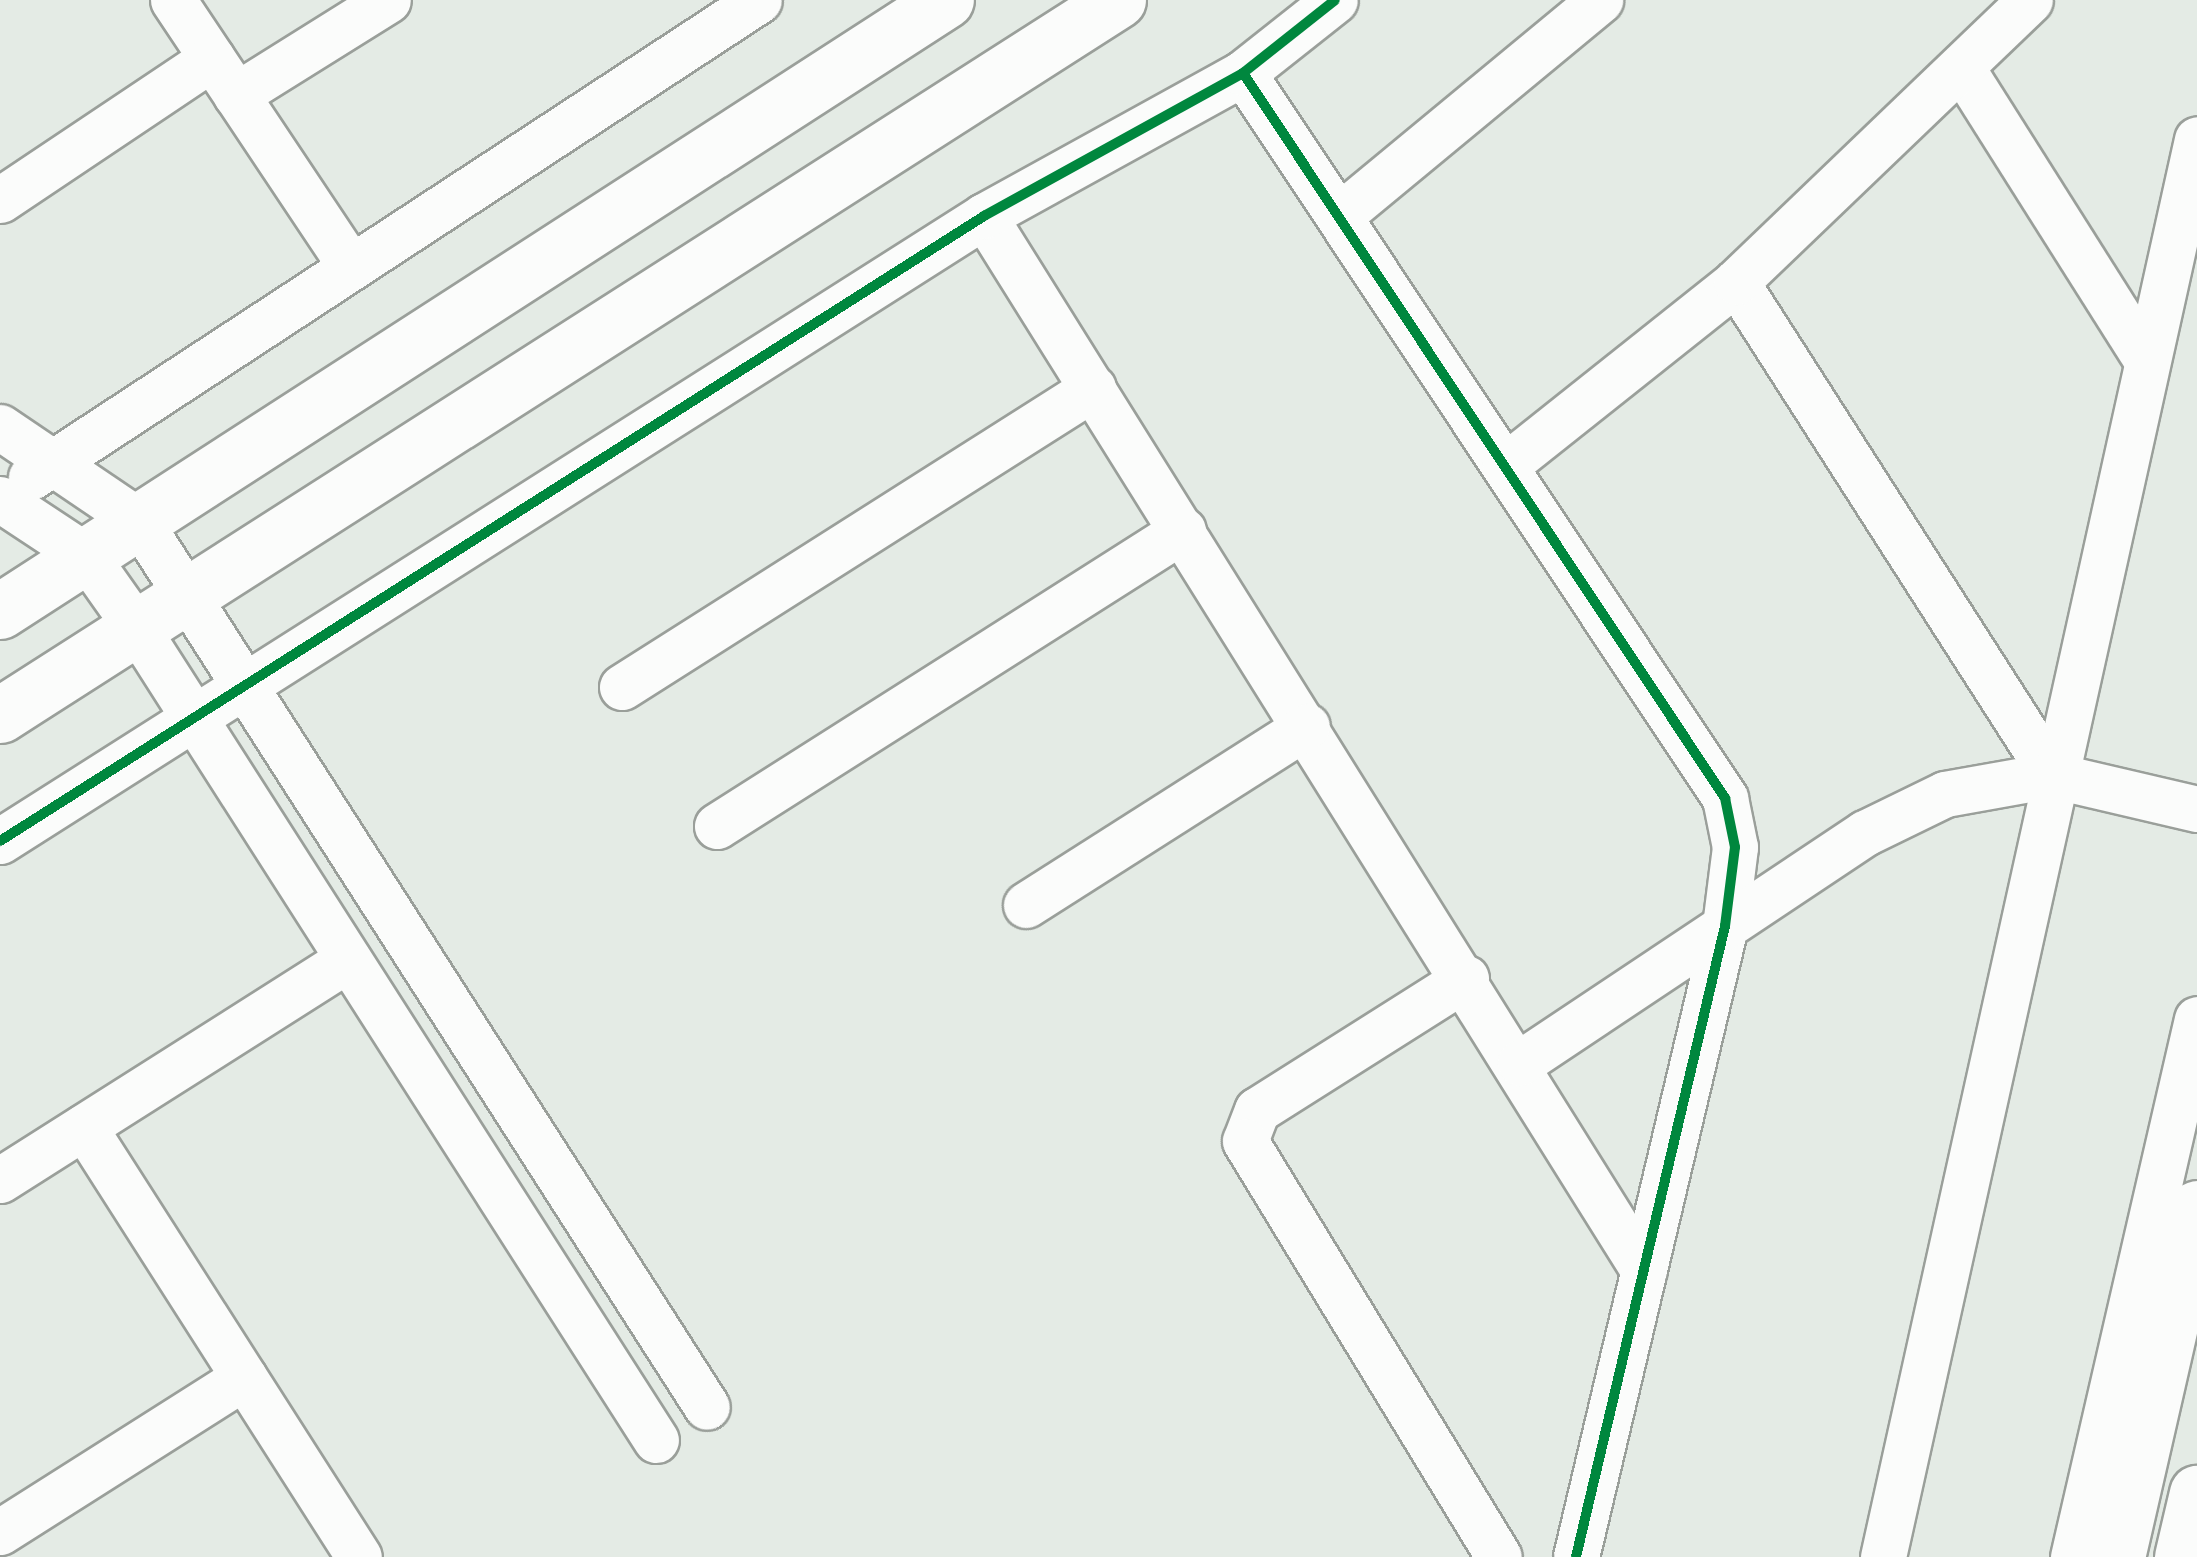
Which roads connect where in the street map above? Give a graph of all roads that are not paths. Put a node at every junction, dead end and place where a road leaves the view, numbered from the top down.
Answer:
1 (173, 0) edge
2 (388, 0) edge
3 (758, 0) edge
4 (946, 0) edge
5 (1118, 0) edge
6 (1335, 0) edge
7 (1600, 0) edge
8 (2030, 0) edge
9 (212, 58) junction
10 (1963, 70) junction
11 (1243, 73) junction
12 (236, 95) junction
13 (2197, 139) edge
14 (0, 200) edge
15 (984, 216) junction
16 (1339, 216) junction
17 (351, 267) junction
18 (1736, 282) junction
19 (2146, 359) junction
20 (1093, 388) junction
21 (0, 427) edge
22 (53, 463) junction
23 (1505, 466) junction
24 (0, 498) edge
25 (139, 522) junction
26 (1183, 530) junction
27 (86, 556) junction
28 (187, 595) junction
29 (0, 611) edge
30 (136, 627) junction
31 (244, 685) junction
32 (622, 687) dead end
33 (0, 715) edge
34 (194, 717) junction
35 (1307, 726) junction
36 (2052, 775) junction
37 (2197, 809) edge
38 (717, 826) dead end
39 (0, 840) edge
40 (1026, 905) dead end
41 (1724, 926) junction
42 (348, 959) junction
43 (1466, 978) junction
44 (2197, 1018) edge
45 (1520, 1064) junction
46 (84, 1126) junction
47 (0, 1180) edge
48 (2197, 1208) edge
49 (1644, 1271) junction
50 (244, 1377) junction
51 (707, 1407) dead end
52 (656, 1440) dead end
53 (2197, 1493) edge
54 (0, 1532) edge
55 (359, 1557) edge
56 (1499, 1557) edge
57 (1576, 1557) edge
58 (1883, 1557) edge
59 (2073, 1557) edge
60 (2118, 1557) edge
61 (2182, 1557) edge

1 - 9 street
2 - 12 street
3 - 17 street
4 - 25 main road
5 - 28 main road
6 - 11 street
7 - 16 street
8 - 10 street
9 - 12 street
9 - 14 street
10 - 18 street
10 - 19 street
11 - 15 street
11 - 16 street
12 - 17 street
13 - 19 street
15 - 20 street
15 - 31 street
16 - 23 street
17 - 22 street
18 - 23 street
18 - 36 street
19 - 36 street
20 - 26 street
20 - 32 street
21 - 22 street
22 - 24 street
22 - 25 street
23 - 41 street
24 - 27 street
25 - 27 main road
25 - 28 street
26 - 35 street
26 - 38 street
27 - 29 main road
27 - 30 street
28 - 30 main road
28 - 31 street
30 - 33 main road
30 - 34 street
31 - 34 street
31 - 51 street
34 - 39 street
34 - 42 street
35 - 40 street
35 - 43 street
36 - 37 street
36 - 41 street
36 - 58 street
41 - 45 street
41 - 49 street
42 - 46 street
42 - 52 street
43 - 45 street
43 - 56 street
44 - 59 street
45 - 49 street
46 - 47 street
46 - 50 street
48 - 60 main road
49 - 57 street
50 - 54 street
50 - 55 street
53 - 61 main road

